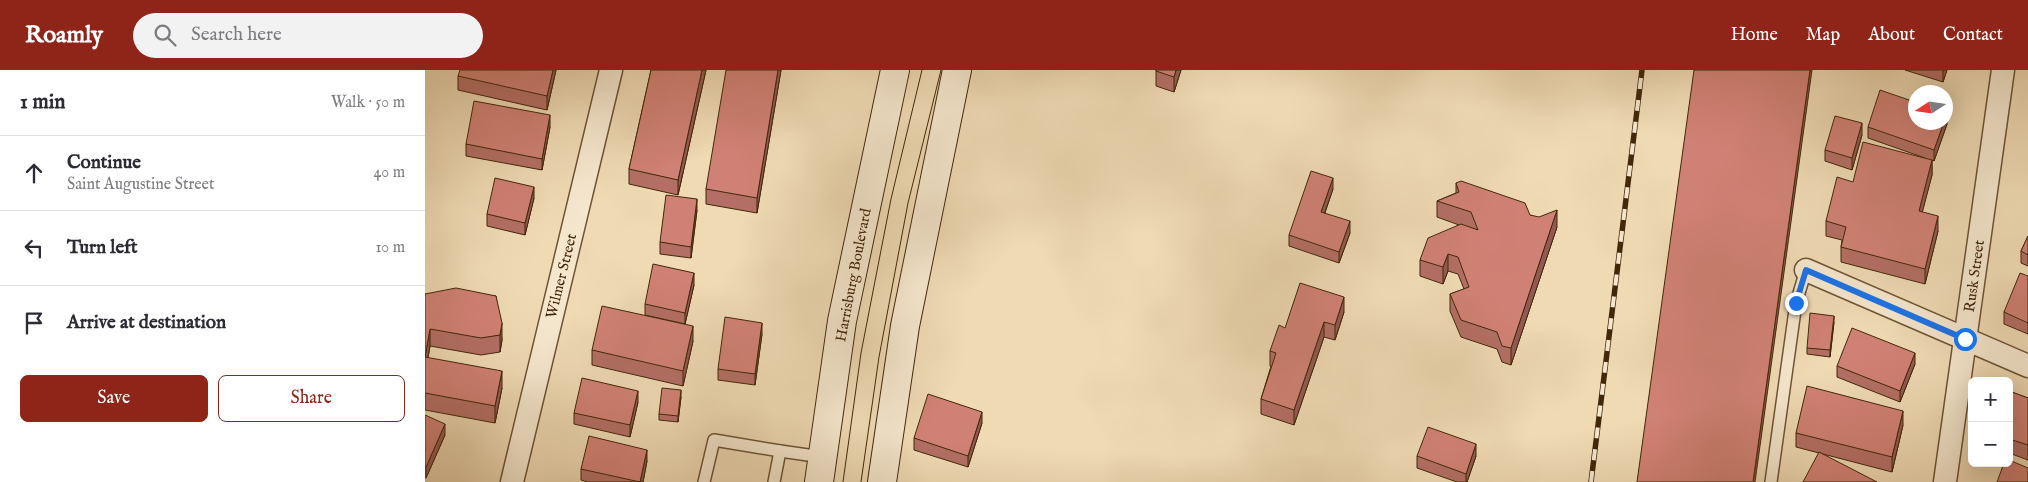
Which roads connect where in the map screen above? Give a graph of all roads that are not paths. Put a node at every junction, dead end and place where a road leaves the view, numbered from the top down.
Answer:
1 (611, 70) edge
2 (895, 70) edge
3 (957, 70) edge
4 (2003, 70) edge
5 (1806, 270) joint
6 (1965, 339) junction
7 (2028, 366) edge
8 (781, 451) junction
9 (821, 470) edge
10 (512, 482) edge
11 (704, 482) edge
12 (775, 482) edge
13 (882, 482) edge
14 (1771, 482) edge
15 (1945, 482) edge

1 - 10 street, Wilmer Street
2 - 9 main road, Harrisburg Boulevard
3 - 13 main road
4 - 6 street, Rusk Street
5 - 6 street
5 - 14 lane
6 - 7 street
6 - 15 street, Rusk Street
8 - 9 lane
8 - 11 lane
8 - 12 lane

